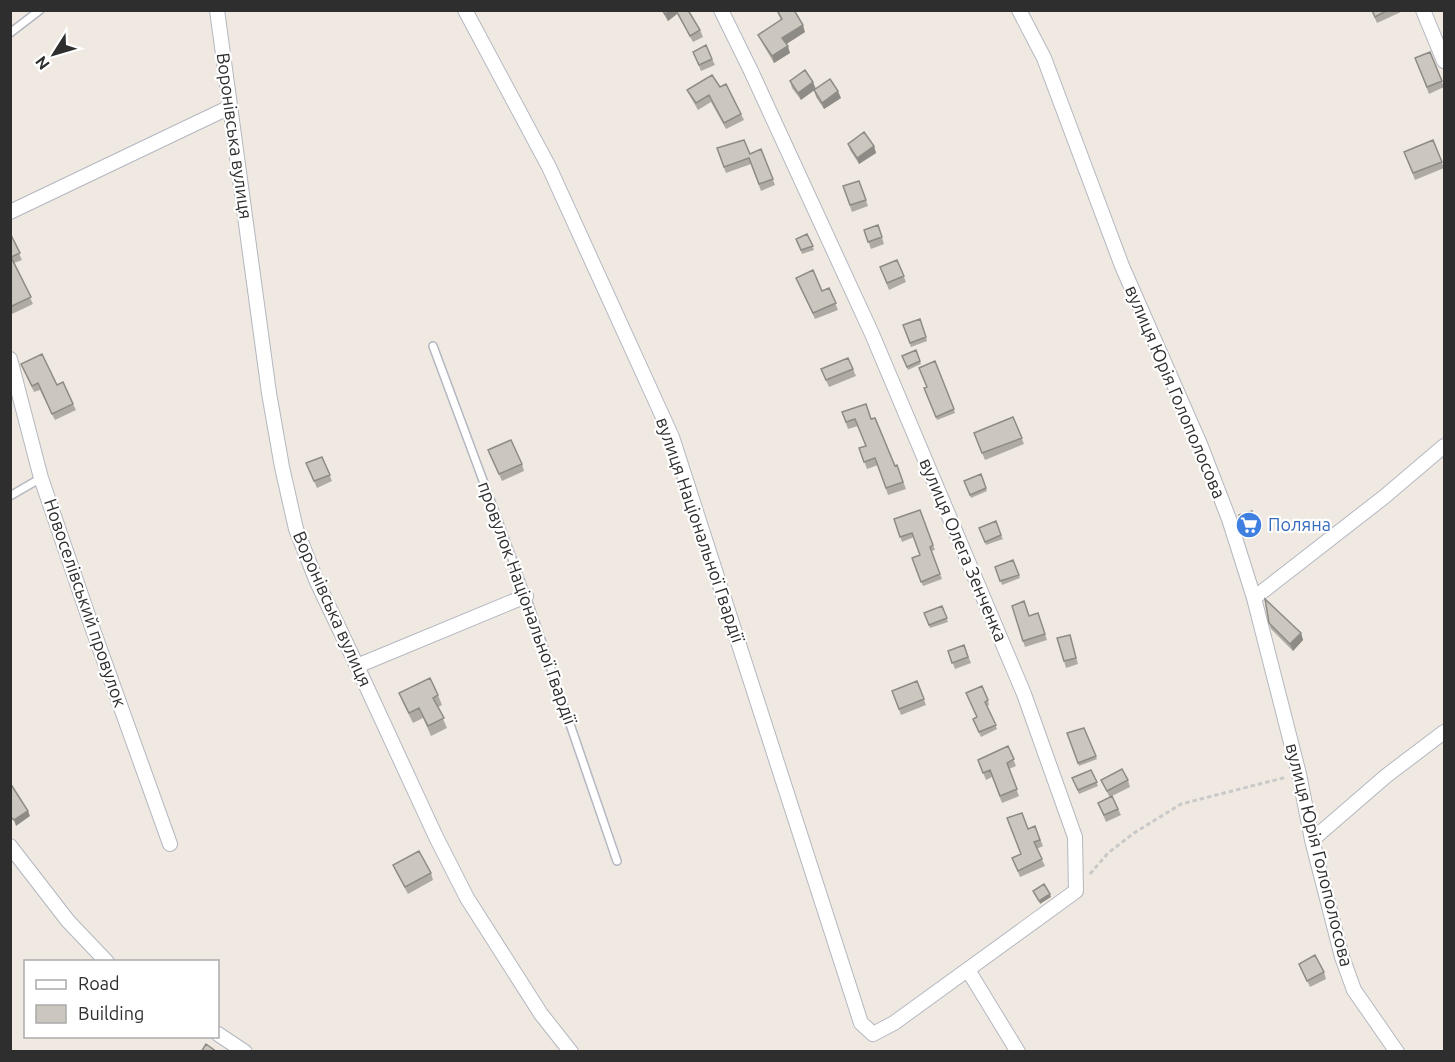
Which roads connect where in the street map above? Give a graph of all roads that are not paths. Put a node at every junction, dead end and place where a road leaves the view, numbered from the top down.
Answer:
1 (40, 10) edge
2 (218, 10) edge
3 (465, 10) edge
4 (721, 10) edge
5 (1019, 10) edge
6 (1424, 10) edge
7 (10, 33) edge
8 (1444, 61) edge
9 (230, 107) junction
10 (10, 212) edge
11 (433, 346) dead end
12 (10, 359) edge
13 (1444, 446) edge
14 (41, 478) junction
15 (10, 496) edge
16 (526, 596) junction
17 (1254, 598) junction
18 (357, 666) junction
19 (1444, 732) edge
20 (1312, 840) junction
21 (170, 844) dead end
22 (10, 846) edge
23 (617, 861) dead end
24 (105, 960) edge
25 (968, 970) junction
26 (219, 1035) edge
27 (245, 1052) edge
28 (572, 1052) edge
29 (1018, 1052) edge
30 (1397, 1052) edge

1 - 7 lane
2 - 9 street, Воронівська вулиця
3 - 25 street, вулиця Національної Гвардії
4 - 25 street, вулиця Олега Зенченка
5 - 17 street, вулиця Юрія Голополосова
6 - 8 street
9 - 10 street
9 - 18 street, Воронівська вулиця
11 - 16 lane, провулок Національної Гвардії
12 - 14 street, Новоселівський провулок
13 - 17 street
14 - 15 lane
14 - 21 street, Новоселівський провулок
16 - 18 street
16 - 23 lane, провулок Національної Гвардії
17 - 20 street, вулиця Юрія Голополосова
18 - 28 street, Воронівська вулиця
19 - 20 street
20 - 30 street, вулиця Юрія Голополосова
22 - 24 street
25 - 29 street
26 - 27 street

